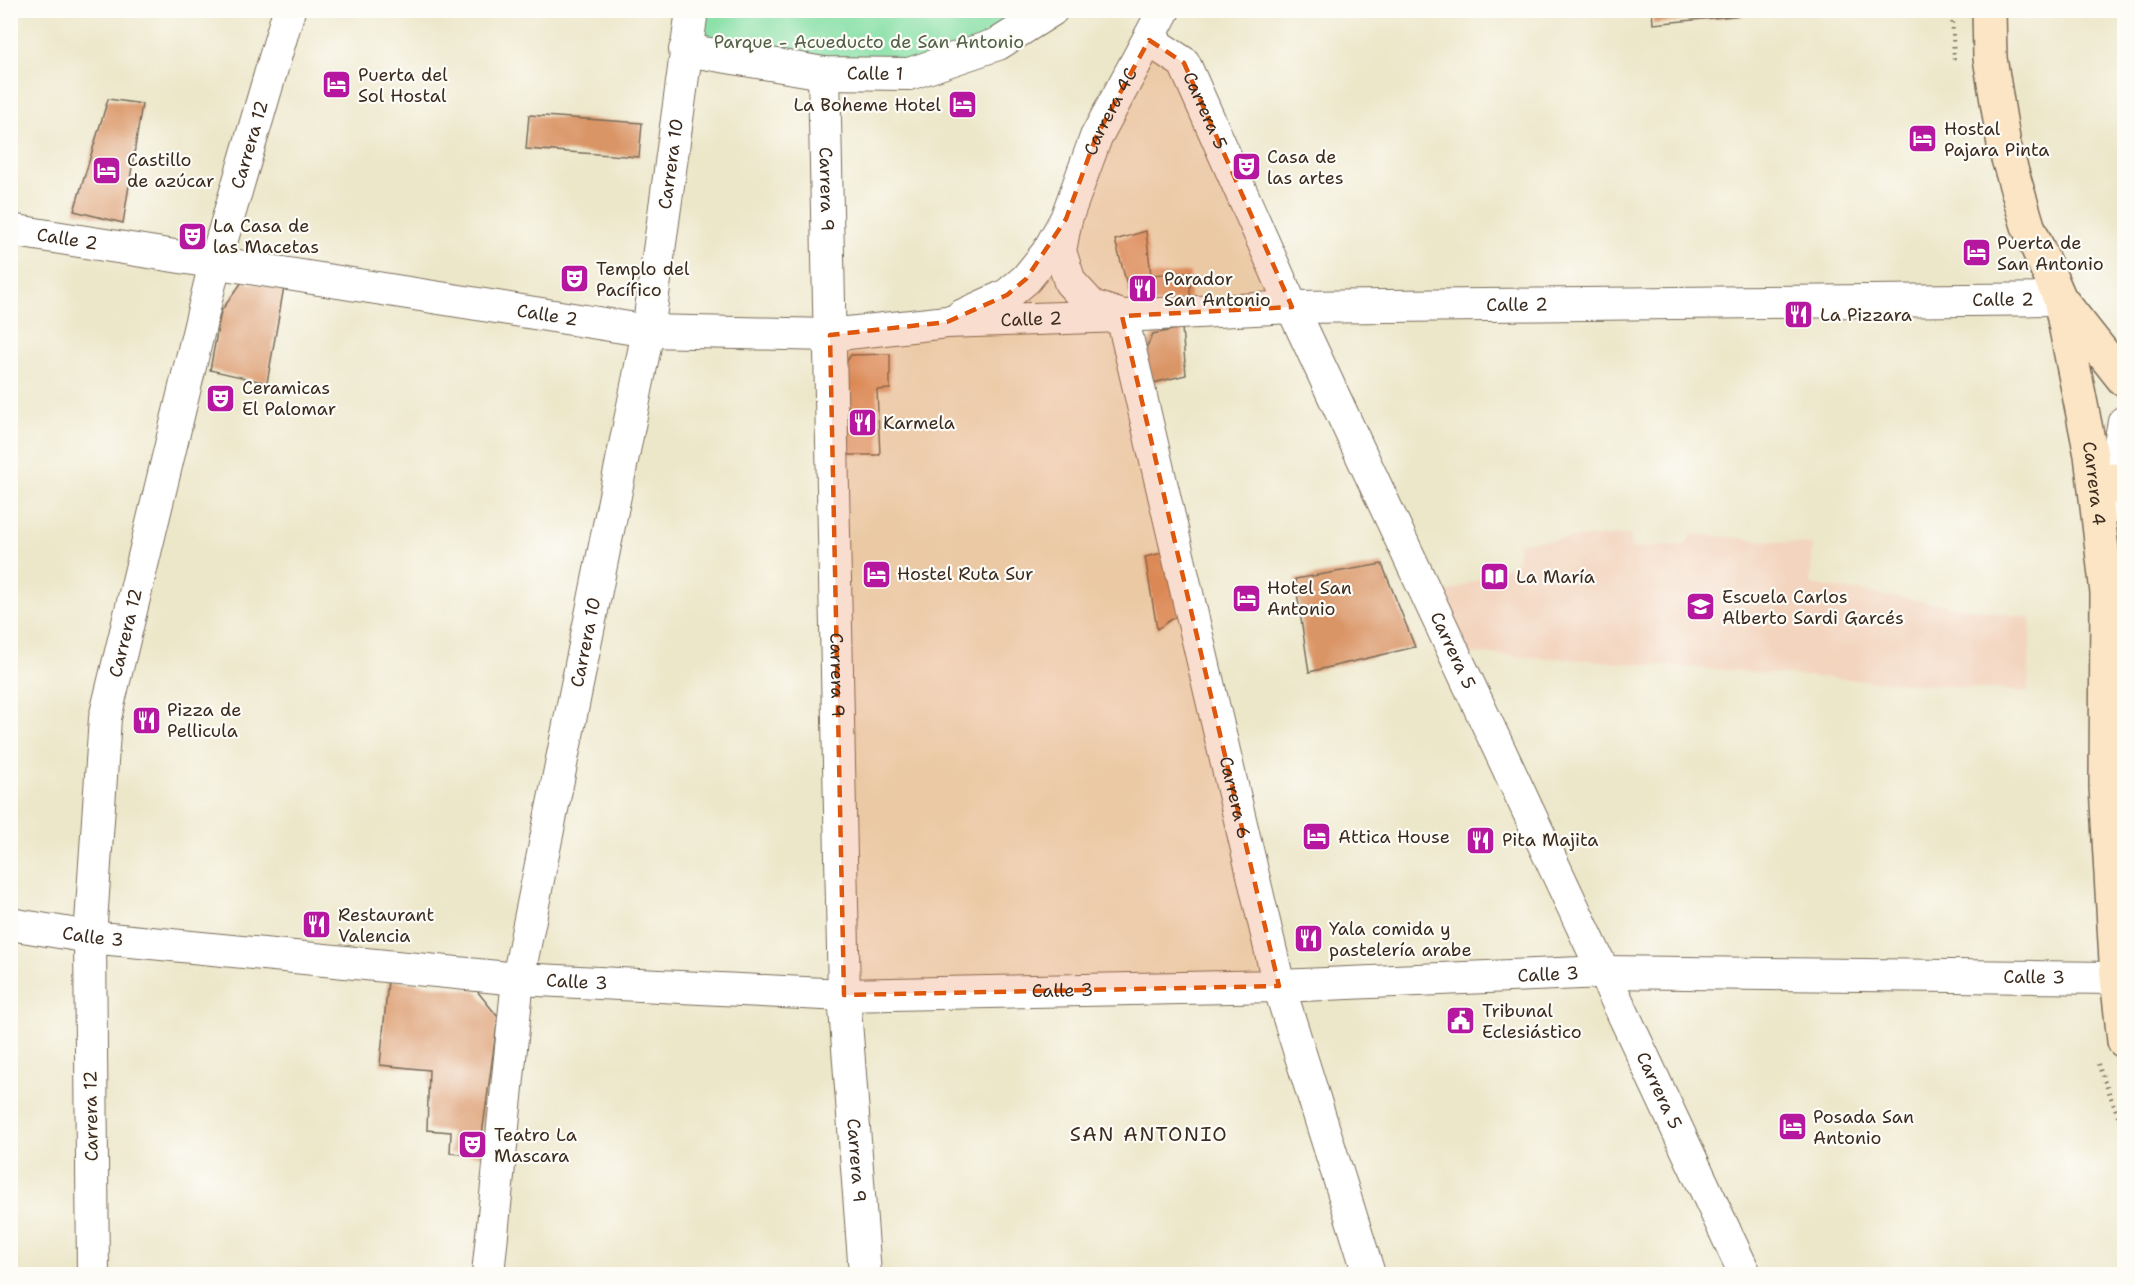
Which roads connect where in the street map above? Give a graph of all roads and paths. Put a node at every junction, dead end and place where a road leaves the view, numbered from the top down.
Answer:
1 (289, 10) edge
2 (692, 10) edge
3 (1052, 10) edge
4 (1164, 10) edge
5 (1989, 10) edge
6 (1149, 40) junction
7 (685, 50) junction
8 (824, 74) junction
9 (1066, 219) junction
10 (10, 230) edge
11 (216, 263) junction
12 (2060, 299) junction
13 (1292, 307) junction
14 (1122, 316) junction
15 (946, 322) junction
16 (648, 331) junction
17 (830, 334) junction
18 (2124, 380) edge
19 (2124, 422) edge
20 (2119, 486) edge
21 (2107, 593) junction
22 (2124, 738) edge
23 (2106, 787) junction
24 (10, 924) edge
25 (90, 937) junction
26 (1604, 972) junction
27 (2117, 978) junction
28 (518, 979) junction
29 (1280, 986) junction
30 (844, 995) junction
31 (2124, 1041) edge
32 (93, 1275) edge
33 (488, 1275) edge
34 (865, 1275) edge
35 (1369, 1275) edge
36 (1745, 1275) edge

1 - 11 street, Carrera 12
2 - 7 street, Carrera 10
3 - 8 street, Calle 1
4 - 6 street, Carrera 4C
5 - 12 main road, Carrera 4
6 - 9 street, Carrera 4C
6 - 13 street, Carrera 5
7 - 8 street, Calle 1
7 - 16 street, Carrera 10
8 - 17 street, Carrera 9
9 - 14 street, Carrera 4C
9 - 15 street, Carrera 4C
10 - 11 street, Calle 2
11 - 16 street, Calle 2
11 - 25 street, Carrera 12
12 - 13 street, Calle 2
12 - 18 main road
12 - 21 main road, Carrera 4
13 - 14 street, Calle 2
13 - 26 street, Carrera 5
14 - 15 street, Calle 2
14 - 29 street, Carrera 6
15 - 17 street, Calle 2
16 - 17 street, Calle 2
16 - 28 street, Carrera 10
17 - 30 street, Carrera 9
19 - 20 street
20 - 21 street
21 - 23 main road, Carrera 4
22 - 23 main road
23 - 27 main road, Carrera 4
24 - 25 street, Calle 3
25 - 28 street, Calle 3
25 - 32 street, Carrera 12
26 - 27 street, Calle 3
26 - 29 street, Calle 3
26 - 36 street, Carrera 5
27 - 31 main road, Carrera 4
28 - 30 street, Calle 3
28 - 33 street, Carrera 10
29 - 30 street, Calle 3
29 - 35 street, Carrera 6
30 - 34 street, Carrera 9

